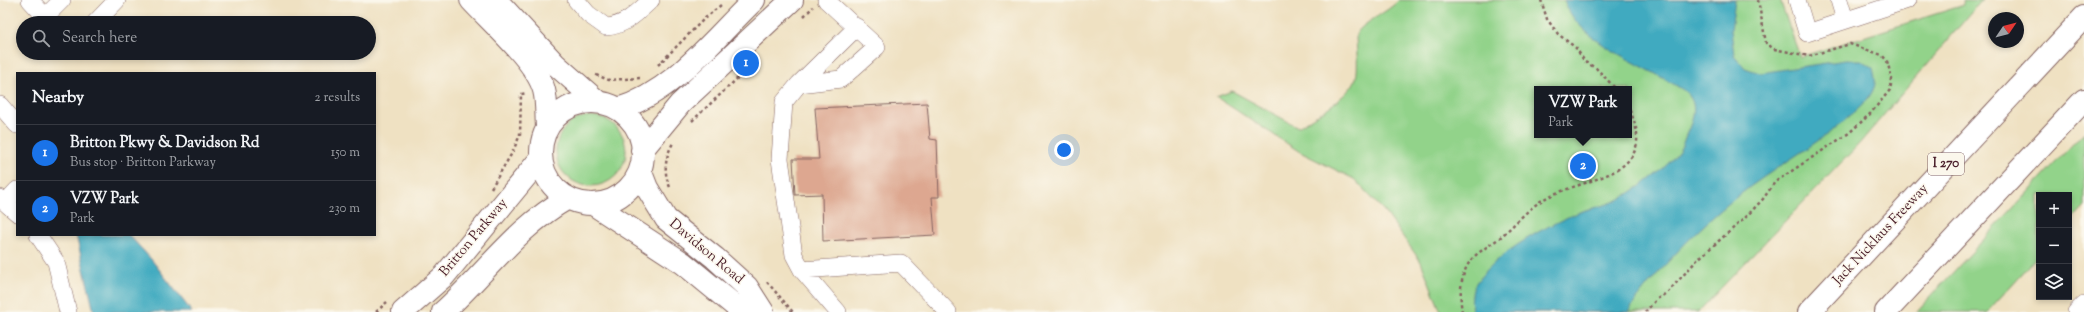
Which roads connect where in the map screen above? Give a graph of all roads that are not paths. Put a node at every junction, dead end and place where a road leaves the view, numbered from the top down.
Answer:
1 (30, 0) edge
2 (62, 0) edge
3 (117, 0) edge
4 (471, 0) edge
5 (496, 0) edge
6 (576, 0) edge
7 (651, 0) edge
8 (754, 0) edge
9 (1797, 0) edge
10 (1839, 0) edge
11 (1908, 0) edge
12 (821, 2) edge
13 (1885, 4) edge
14 (796, 9) edge
15 (44, 16) edge
16 (51, 16) edge
17 (102, 16) edge
18 (2084, 17) edge
19 (1845, 20) junction
20 (857, 27) junction
21 (799, 84) junction
22 (2084, 100) edge
23 (0, 105) edge
24 (608, 105) junction
25 (16, 124) edge
26 (547, 127) junction
27 (541, 158) junction
28 (641, 160) junction
29 (568, 198) junction
30 (593, 204) junction
31 (39, 236) edge
32 (802, 270) junction
33 (2084, 304) edge
34 (68, 312) edge
35 (403, 312) edge
36 (443, 312) edge
37 (746, 312) edge
38 (763, 312) edge
39 (838, 312) edge
40 (948, 312) edge
41 (1809, 312) edge
42 (1886, 312) edge
43 (2076, 312) edge

1 - 15 street
2 - 16 street
3 - 17 street
4 - 26 main road
5 - 24 main road
6 - 7 street
8 - 24 main road
9 - 19 street
10 - 19 street
11 - 13 street
12 - 20 street
13 - 19 street
14 - 28 main road
18 - 41 main road, Jack Nicklaus Freeway / I 270
20 - 21 street
20 - 21 street
21 - 32 street
22 - 42 main road
23 - 25 street
24 - 26 main road
24 - 28 main road
26 - 27 main road
27 - 29 main road
27 - 35 main road, Britton Parkway
28 - 30 main road
28 - 38 main road, Davidson Road
29 - 30 main road
29 - 36 main road, Britton Parkway
30 - 37 main road, Davidson Road
31 - 34 street
32 - 39 street
32 - 40 street
33 - 43 street

